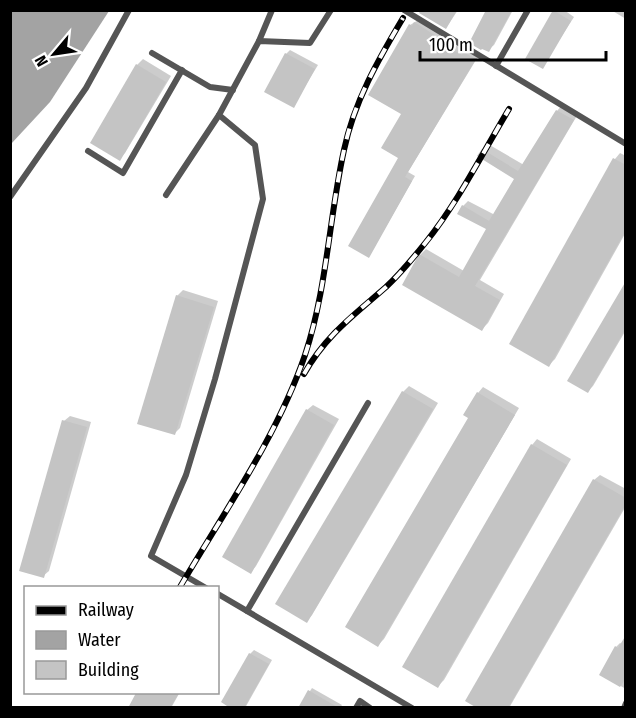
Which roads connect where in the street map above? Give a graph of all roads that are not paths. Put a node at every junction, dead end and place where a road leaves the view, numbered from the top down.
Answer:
1 (129, 10) edge
2 (273, 10) edge
3 (331, 10) edge
4 (404, 10) edge
5 (528, 10) edge
6 (259, 41) junction
7 (152, 53) dead end
8 (496, 66) junction
9 (182, 70) junction
10 (233, 90) junction
11 (219, 115) junction
12 (626, 144) edge
13 (88, 152) dead end
14 (166, 195) dead end
15 (10, 197) edge
16 (368, 403) dead end
17 (203, 586) edge
18 (219, 595) edge
19 (247, 611) junction
20 (356, 708) edge
21 (370, 708) edge
22 (412, 708) edge

1 - 15 lane
2 - 6 lane
3 - 6 lane
4 - 8 lane
5 - 8 lane
6 - 10 lane
7 - 9 lane
8 - 12 lane
9 - 10 lane
9 - 13 lane
10 - 11 lane
11 - 14 lane
11 - 17 lane
16 - 19 lane
18 - 19 lane
19 - 22 lane
20 - 21 lane

